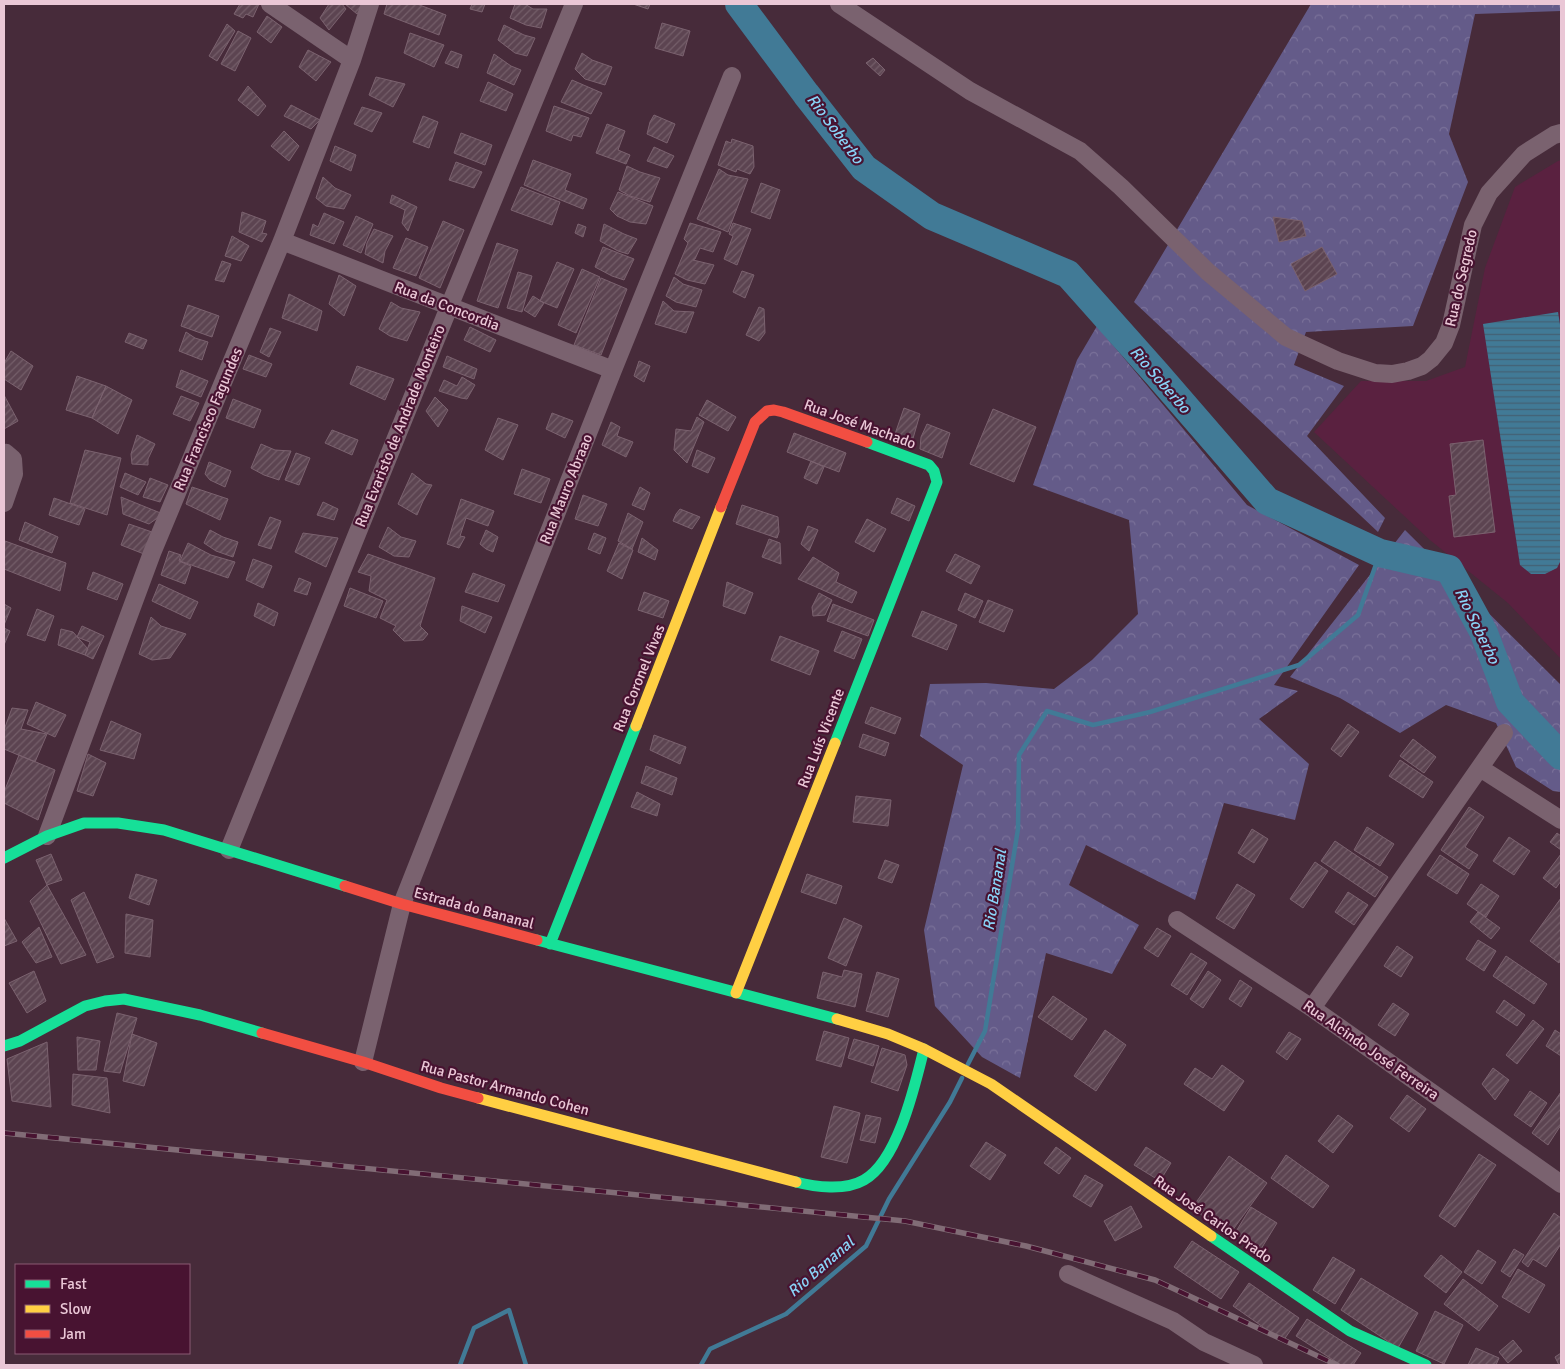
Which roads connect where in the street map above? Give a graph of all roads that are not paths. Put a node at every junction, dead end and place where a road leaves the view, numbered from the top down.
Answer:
1 (270, 4) edge
2 (370, 4) edge
3 (574, 4) edge
4 (839, 4) edge
5 (352, 60) junction
6 (732, 76) dead end
7 (1561, 133) edge
8 (282, 241) junction
9 (448, 306) junction
10 (613, 370) junction
11 (756, 422) joint
12 (4, 454) edge
13 (933, 493) joint
14 (4, 503) edge
15 (1504, 733) dead end
16 (1480, 768) junction
17 (1561, 820) edge
18 (46, 836) junction
19 (229, 850) junction
20 (4, 858) edge
21 (402, 904) junction
22 (1177, 920) dead end
23 (550, 944) junction
24 (736, 993) junction
25 (1312, 1008) junction
26 (4, 1046) edge
27 (924, 1049) junction
28 (939, 1056) joint
29 (363, 1062) junction
30 (1561, 1184) edge
31 (1068, 1274) dead end
32 (1254, 1365) edge
33 (1426, 1365) edge

1 - 5 street
2 - 5 street, Rua Francisco Fagundes
3 - 9 street, Rua Evaristo de Andrade Monteiro
4 - 7 street, Rua do Segredo
5 - 8 street, Rua Francisco Fagundes
6 - 10 street, Rua Mauro Abraao
8 - 9 street, Rua da Concordia
8 - 18 street, Rua Francisco Fagundes
9 - 10 street, Rua da Concordia
9 - 19 street, Rua Evaristo de Andrade Monteiro
10 - 21 street, Rua Mauro Abraao
11 - 13 street, Rua José Machado
11 - 23 street, Rua Coronel Vivas
12 - 14 street
13 - 24 street, Rua Luís Vicente
15 - 16 street
16 - 17 street
16 - 25 street
18 - 19 street, Estrada do Bananal
18 - 20 street, Estrada do Bananal
19 - 21 street, Estrada do Bananal
21 - 23 street, Estrada do Bananal
21 - 29 street, Rua Mauro Abraao
22 - 25 street, Rua Alcindo José Ferreira
23 - 24 street, Estrada do Bananal
24 - 27 street, Estrada do Bananal
25 - 30 street, Rua Alcindo José Ferreira
26 - 29 street, Rua Pastor Armando Cohen
27 - 28 street, Estrada do Bananal
27 - 29 street, Rua Pastor Armando Cohen
28 - 33 street, Rua José Carlos Prado
31 - 32 street

